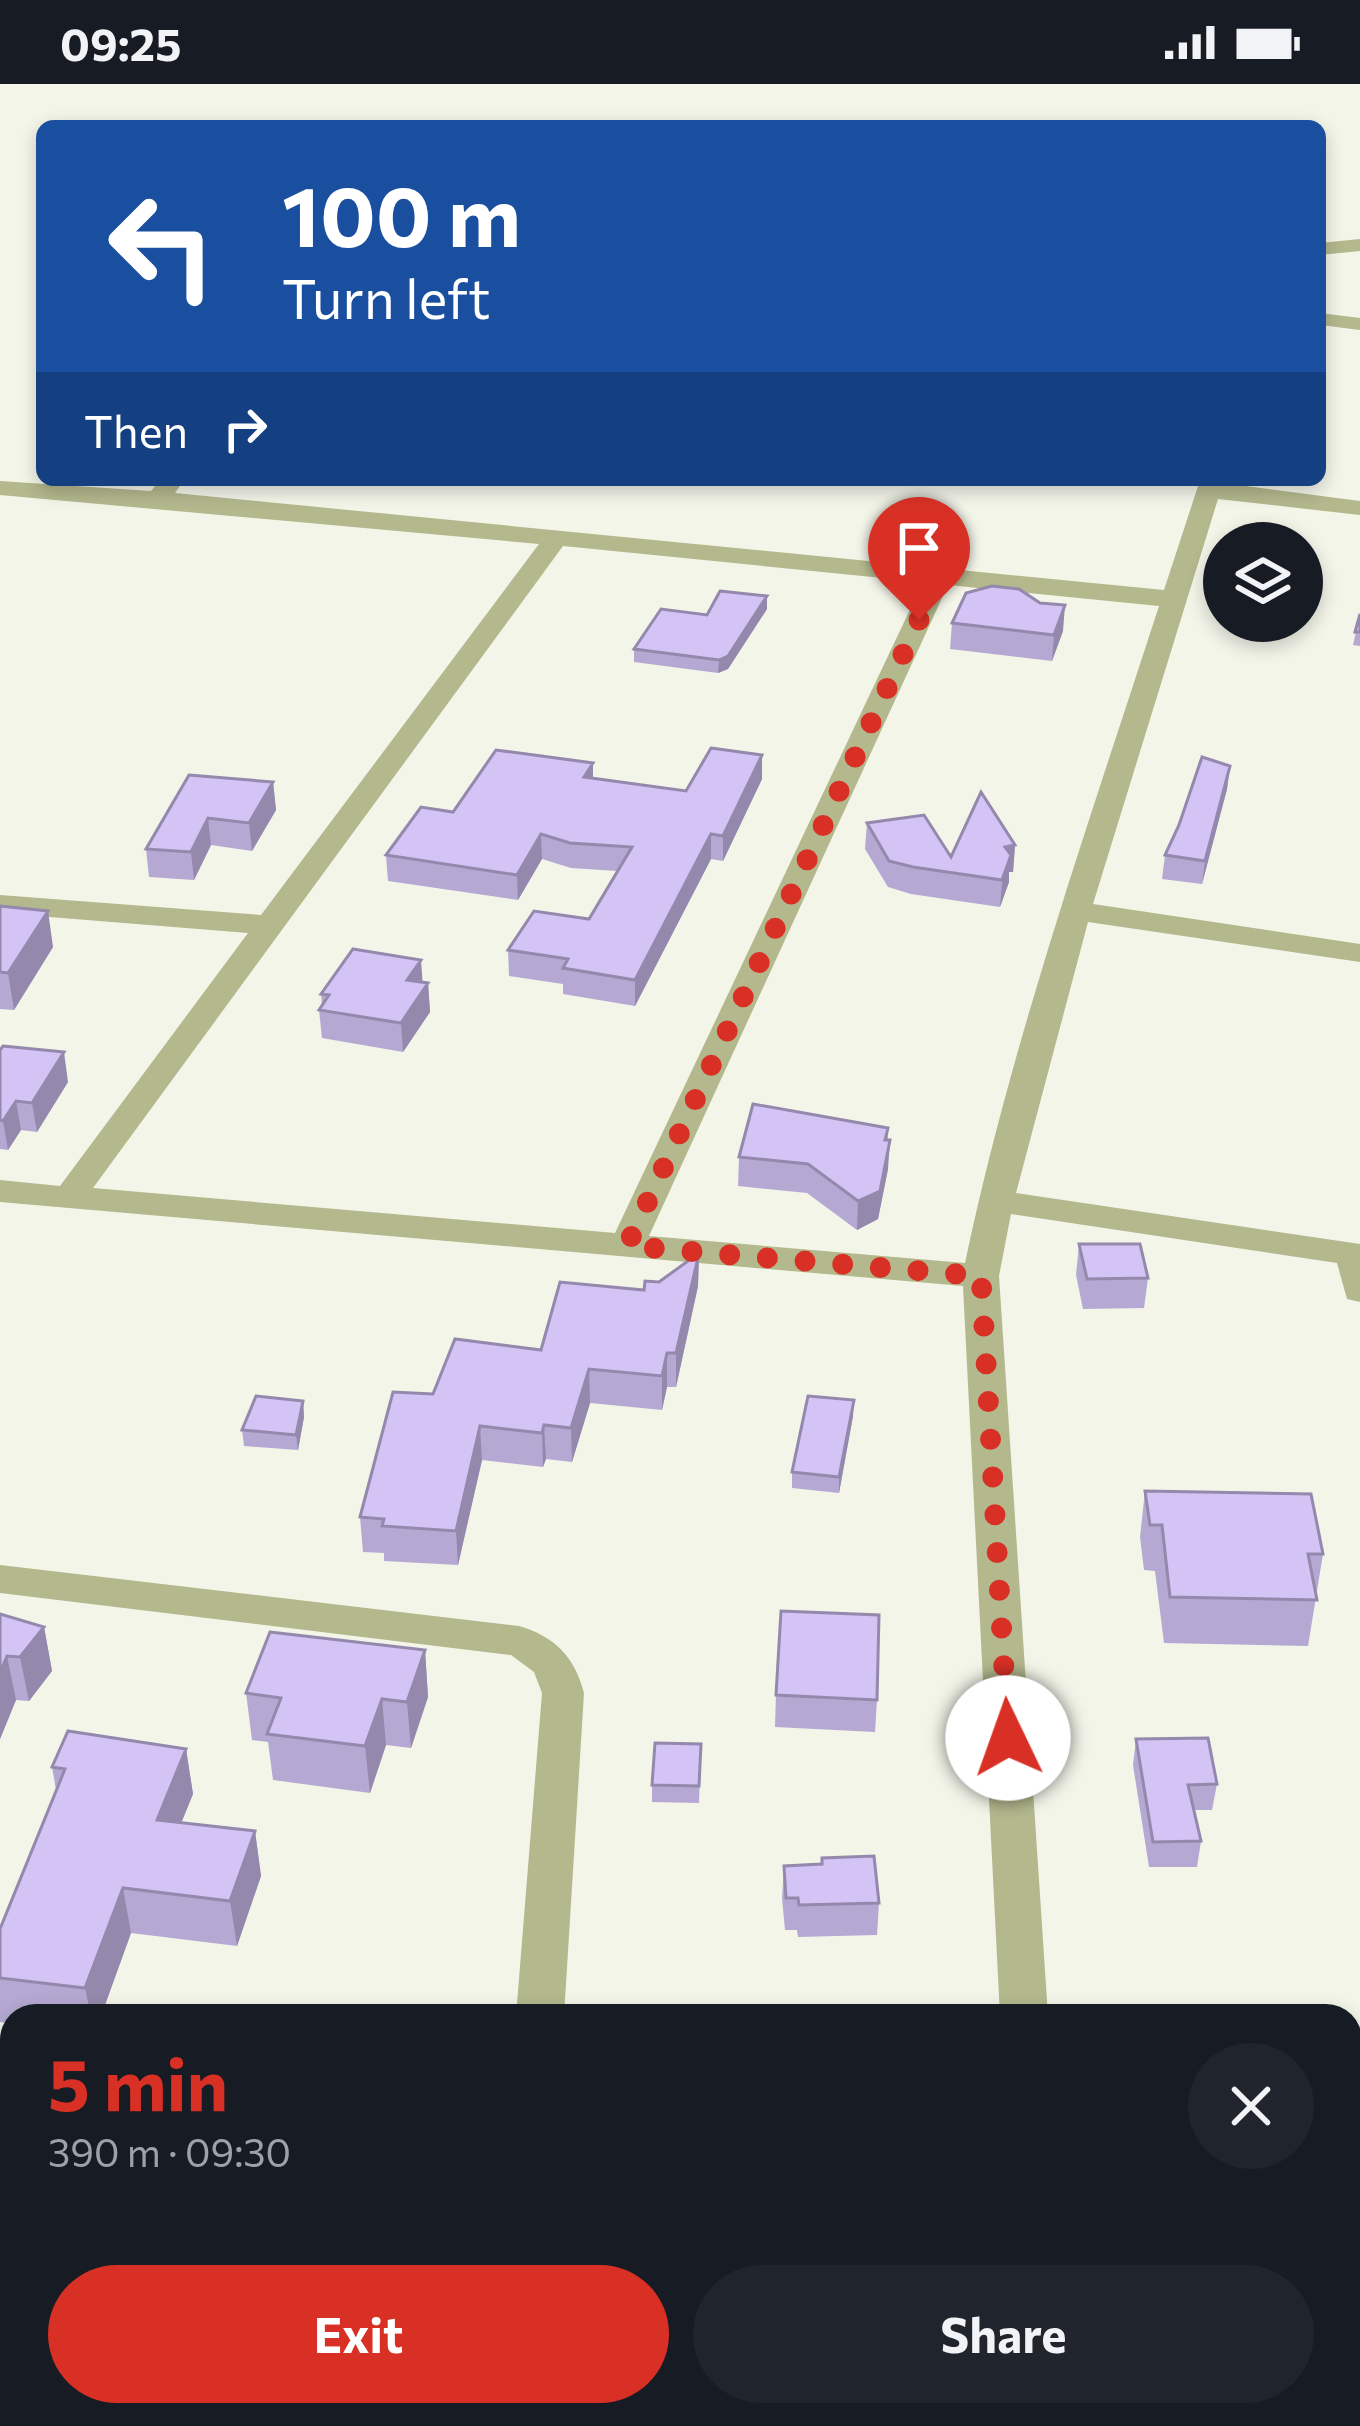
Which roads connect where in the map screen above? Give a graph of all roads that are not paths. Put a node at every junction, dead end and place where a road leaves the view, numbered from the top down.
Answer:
1 (1360, 245) edge
2 (1326, 248) edge
3 (1326, 320) edge
4 (1360, 324) edge
5 (1210, 486) edge
6 (1217, 486) edge
7 (0, 488) edge
8 (165, 489) edge
9 (1360, 508) edge
10 (554, 541) junction
11 (938, 578) junction
12 (1172, 599) junction
13 (0, 904) edge
14 (1076, 910) junction
15 (266, 925) junction
16 (1360, 953) edge
17 (0, 1191) edge
18 (69, 1197) junction
19 (996, 1201) junction
20 (627, 1246) junction
21 (1356, 1254) edge
22 (981, 1276) junction
23 (1360, 1291) edge
24 (0, 1579) edge
25 (541, 2004) edge
26 (1023, 2004) edge

1 - 2 street
3 - 4 street
5 - 12 street
6 - 9 street
7 - 8 street
8 - 10 street
10 - 11 street
10 - 15 street
11 - 12 street
11 - 20 street
12 - 14 street
13 - 15 street
14 - 16 street
14 - 19 street
15 - 18 street
17 - 18 street
18 - 20 street
19 - 21 street
19 - 22 street
20 - 22 street
21 - 23 street
22 - 26 street
24 - 25 street

